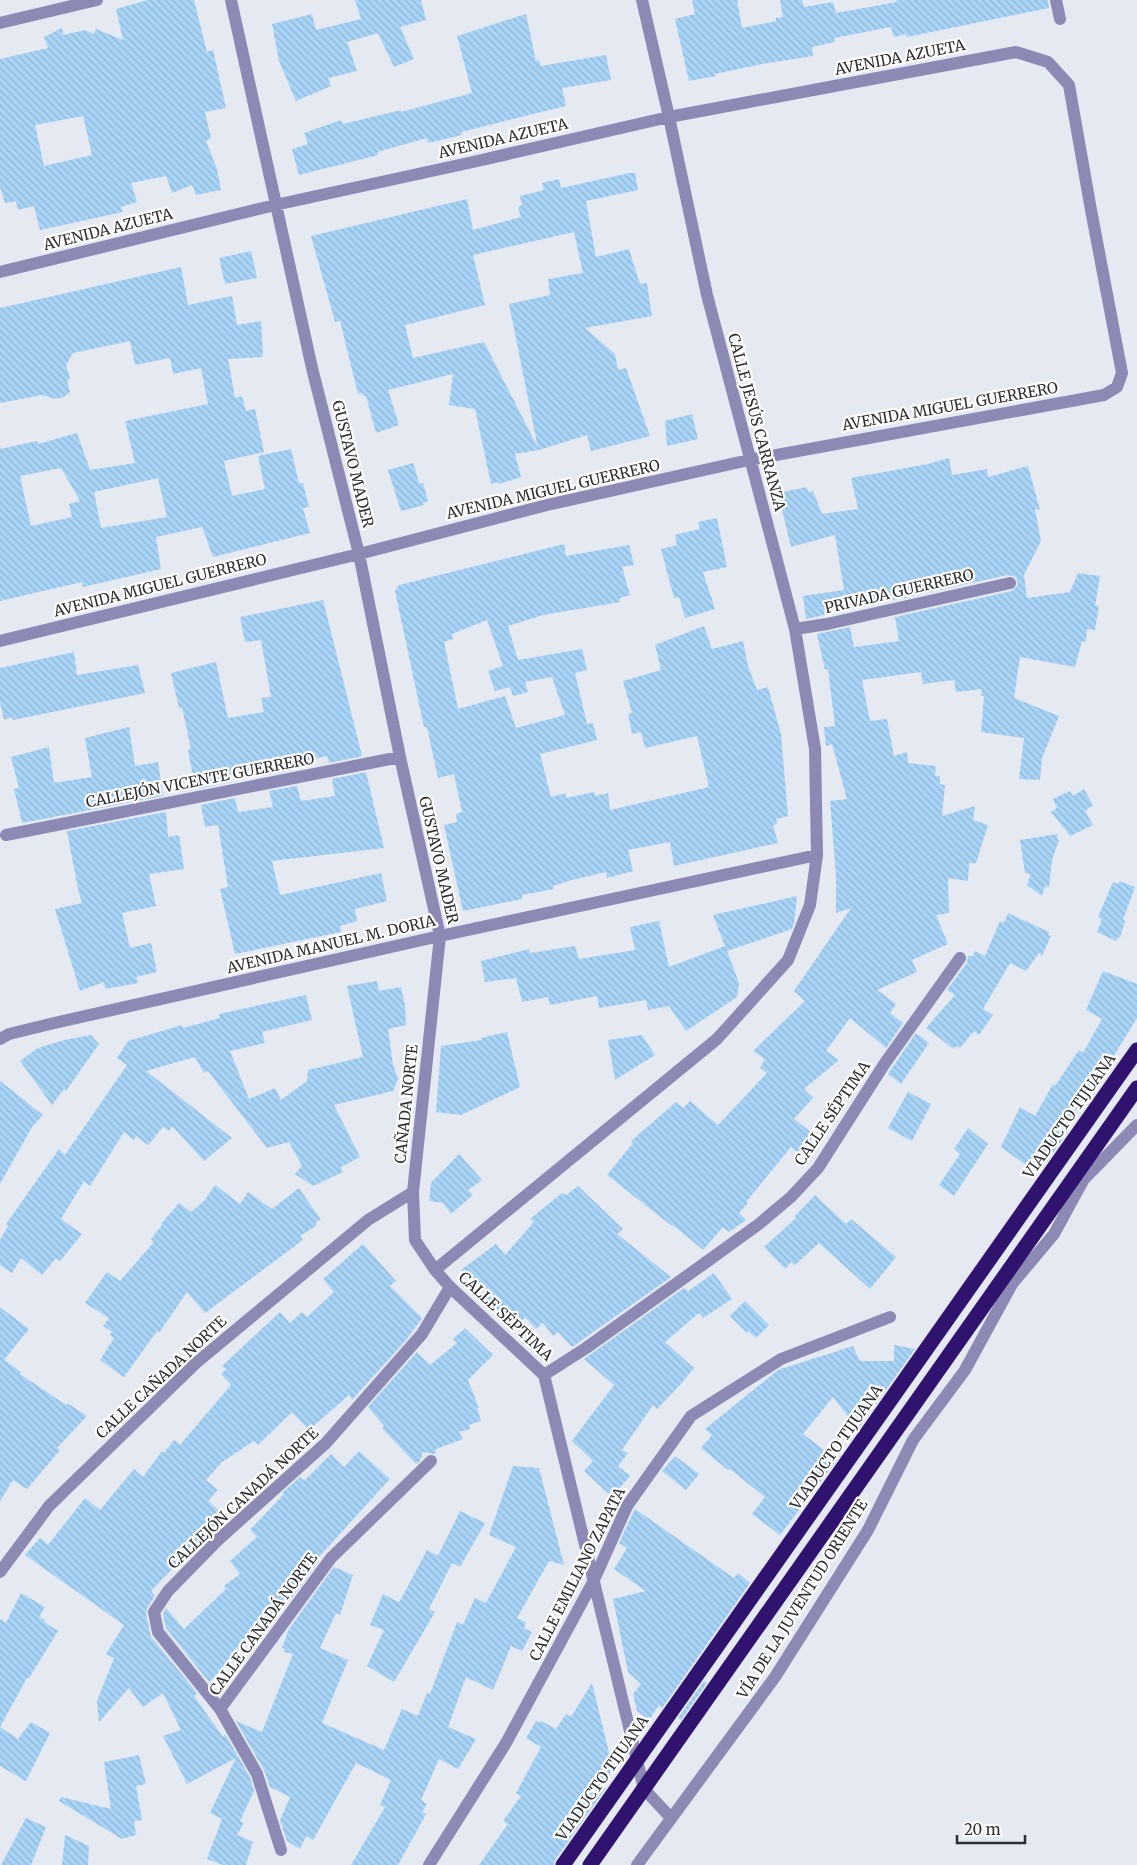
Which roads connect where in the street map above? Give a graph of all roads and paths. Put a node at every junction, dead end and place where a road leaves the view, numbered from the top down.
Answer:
1 (97, 0) edge
2 (231, 0) edge
3 (642, 0) edge
4 (1056, 0) edge
5 (1060, 19) dead end
6 (0, 23) edge
7 (669, 117) junction
8 (275, 205) junction
9 (0, 272) edge
10 (1116, 387) joint
11 (749, 460) junction
12 (359, 554) junction
13 (1010, 583) dead end
14 (795, 629) junction
15 (0, 640) edge
16 (400, 757) junction
17 (6, 835) dead end
18 (817, 855) junction
19 (440, 936) junction
20 (960, 958) dead end
21 (0, 1039) edge
22 (1137, 1050) edge
23 (1137, 1088) edge
24 (1137, 1124) edge
25 (413, 1192) junction
26 (435, 1270) junction
27 (450, 1287) junction
28 (890, 1317) dead end
29 (544, 1375) junction
30 (432, 1461) dead end
31 (0, 1572) edge
32 (593, 1582) junction
33 (220, 1709) junction
34 (671, 1818) junction
35 (281, 1850) dead end
36 (429, 1865) edge
37 (563, 1865) edge
38 (590, 1865) edge
39 (637, 1865) edge

1 - 6 street
2 - 8 street, GUSTAVO MADER
3 - 7 street, CALLE JESÚS CARRANZA
4 - 5 street
7 - 8 street, AVENIDA AZUETA
7 - 10 street, AVENIDA AZUETA
7 - 11 street, CALLE JESÚS CARRANZA
8 - 9 street, AVENIDA AZUETA
8 - 12 street, GUSTAVO MADER
10 - 11 street, AVENIDA MIGUEL GUERRERO
11 - 12 street, AVENIDA MIGUEL GUERRERO
11 - 14 street, CALLE JESÚS CARRANZA
12 - 15 street, AVENIDA MIGUEL GUERRERO
12 - 16 street, GUSTAVO MADER
13 - 14 street, PRIVADA GUERRERO
14 - 18 street, CALLE JESÚS CARRANZA
16 - 17 street, CALLEJÓN VICENTE GUERRERO
16 - 19 street, GUSTAVO MADER
18 - 19 street, AVENIDA MANUEL M. DORIA
18 - 26 street, CALLE SÉPTIMA
19 - 21 street, AVENIDA MANUEL M. DORIA
19 - 25 street, CAÑADA NORTE
20 - 29 street, CALLE SÉPTIMA
22 - 37 highway, VIADUCTO TIJUANA, bridge
23 - 38 highway, bridge
24 - 34 street, VÍA DE LA JUVENTUD ORIENTE
25 - 26 street, CAÑADA NORTE
25 - 31 street, CALLE CAÑADA NORTE
26 - 27 street, CALLE SÉPTIMA
27 - 29 street, CALLE SÉPTIMA
27 - 33 street, CALLEJÓN CANADÁ NORTE
28 - 32 street, CALLE EMILIANO ZAPATA
29 - 32 street
30 - 33 street, CALLE CANADÁ NORTE
32 - 34 street
32 - 36 street, CALLE EMILIANO ZAPATA
33 - 35 street, CALLEJÓN CANADÁ NORTE
34 - 39 street, VÍA DE LA JUVENTUD ORIENTE

